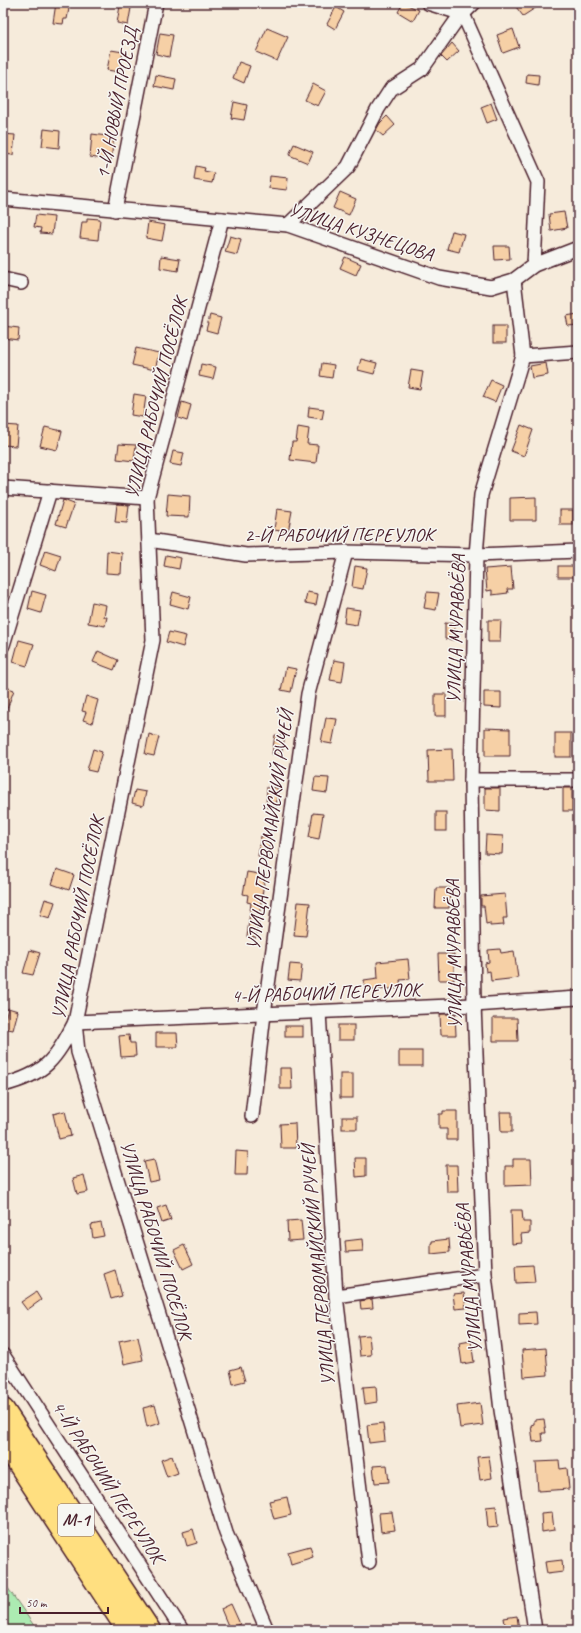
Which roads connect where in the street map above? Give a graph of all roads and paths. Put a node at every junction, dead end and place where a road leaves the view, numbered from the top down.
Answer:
1 (156, 3) edge
2 (474, 3) edge
3 (432, 4) edge
4 (462, 14) junction
5 (3, 199) edge
6 (115, 210) junction
7 (222, 219) junction
8 (288, 225) junction
9 (578, 248) edge
10 (534, 265) junction
11 (3, 279) edge
12 (514, 280) junction
13 (21, 283) dead end
14 (578, 352) edge
15 (523, 356) junction
16 (3, 488) edge
17 (50, 491) junction
18 (147, 498) junction
19 (149, 540) junction
20 (578, 551) edge
21 (346, 552) junction
22 (476, 555) junction
23 (3, 645) edge
24 (471, 780) junction
25 (578, 780) edge
26 (578, 998) edge
27 (474, 1006) junction
28 (319, 1012) junction
29 (264, 1014) junction
30 (75, 1022) junction
31 (3, 1085) edge
32 (252, 1116) dead end
33 (485, 1276) junction
34 (336, 1296) junction
35 (3, 1355) edge
36 (3, 1410) edge
37 (3, 1439) edge
38 (369, 1562) dead end
39 (128, 1630) edge
40 (148, 1630) edge
41 (182, 1630) edge
42 (267, 1630) edge
43 (534, 1630) edge

1 - 6 street, 1-Й НОВЫЙ ПРОЕЗД
2 - 4 street
3 - 4 street
4 - 8 street
4 - 10 street
5 - 6 street, УЛИЦА КУЗНЕЦОВА
6 - 7 street, УЛИЦА КУЗНЕЦОВА
7 - 8 street, УЛИЦА КУЗНЕЦОВА
7 - 18 street, УЛИЦА РАБОЧИЙ ПОСЁЛОК
8 - 12 street, УЛИЦА КУЗНЕЦОВА
9 - 10 street, УЛИЦА КУЗНЕЦОВА
10 - 12 street, УЛИЦА КУЗНЕЦОВА
11 - 13 street
12 - 15 street, УЛИЦА МУРАВЬЁВА
14 - 15 street
15 - 22 street, УЛИЦА МУРАВЬЁВА
16 - 17 street
17 - 18 street
17 - 23 street
18 - 19 street, УЛИЦА РАБОЧИЙ ПОСЁЛОК
19 - 21 street, 2-Й РАБОЧИЙ ПЕРЕУЛОК
19 - 30 street, УЛИЦА РАБОЧИЙ ПОСЁЛОК
20 - 22 street, 2-Й РАБОЧИЙ ПЕРЕУЛОК
21 - 22 street, 2-Й РАБОЧИЙ ПЕРЕУЛОК
21 - 29 street, УЛИЦА ПЕРВОМАЙСКИЙ РУЧЕЙ
22 - 24 street, УЛИЦА МУРАВЬЁВА
24 - 25 street
24 - 27 street, УЛИЦА МУРАВЬЁВА
26 - 27 street, 4-Й РАБОЧИЙ ПЕРЕУЛОК
27 - 28 street, 4-Й РАБОЧИЙ ПЕРЕУЛОК
27 - 33 street, УЛИЦА МУРАВЬЁВА
28 - 29 street, 4-Й РАБОЧИЙ ПЕРЕУЛОК
28 - 34 street, УЛИЦА ПЕРВОМАЙСКИЙ РУЧЕЙ
29 - 30 street, 4-Й РАБОЧИЙ ПЕРЕУЛОК
29 - 32 street, УЛИЦА ПЕРВОМАЙСКИЙ РУЧЕЙ
30 - 31 street
30 - 42 street, УЛИЦА РАБОЧИЙ ПОСЁЛОК
33 - 34 street
33 - 43 street, УЛИЦА МУРАВЬЁВА
34 - 38 street, УЛИЦА ПЕРВОМАЙСКИЙ РУЧЕЙ
35 - 41 street, 4-Й РАБОЧИЙ ПЕРЕУЛОК
36 - 40 highway, М-1
37 - 39 highway, М-1

